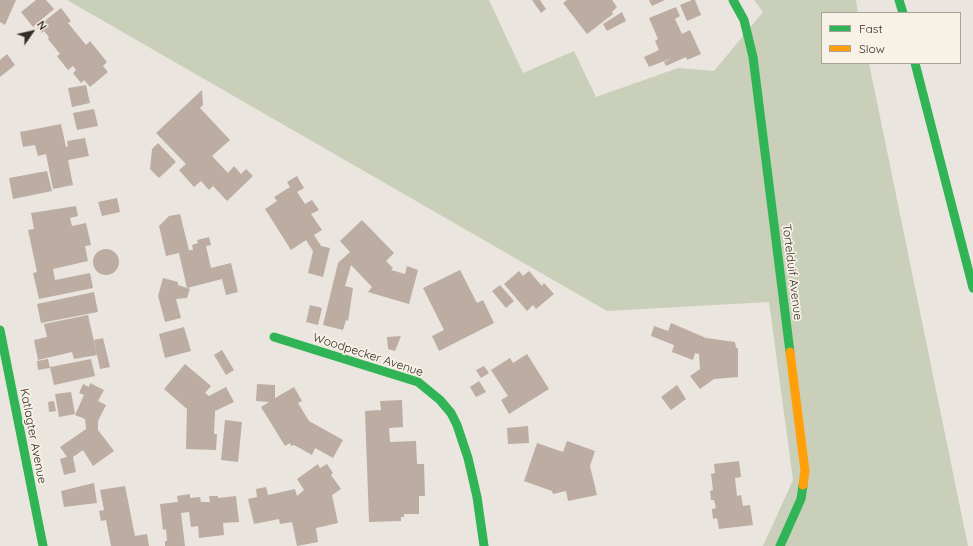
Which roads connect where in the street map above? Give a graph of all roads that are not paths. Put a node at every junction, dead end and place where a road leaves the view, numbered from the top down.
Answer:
1 (733, 0) edge
2 (899, 0) edge
3 (903, 12) edge
4 (916, 64) edge
5 (973, 288) edge
6 (0, 330) edge
7 (274, 337) dead end
8 (43, 546) edge
9 (484, 546) edge
10 (780, 546) edge

1 - 10 main road, Tortelduif Avenue
2 - 3 main road
4 - 5 main road
6 - 8 main road, Katlagter Avenue
7 - 9 main road, Woodpecker Avenue

